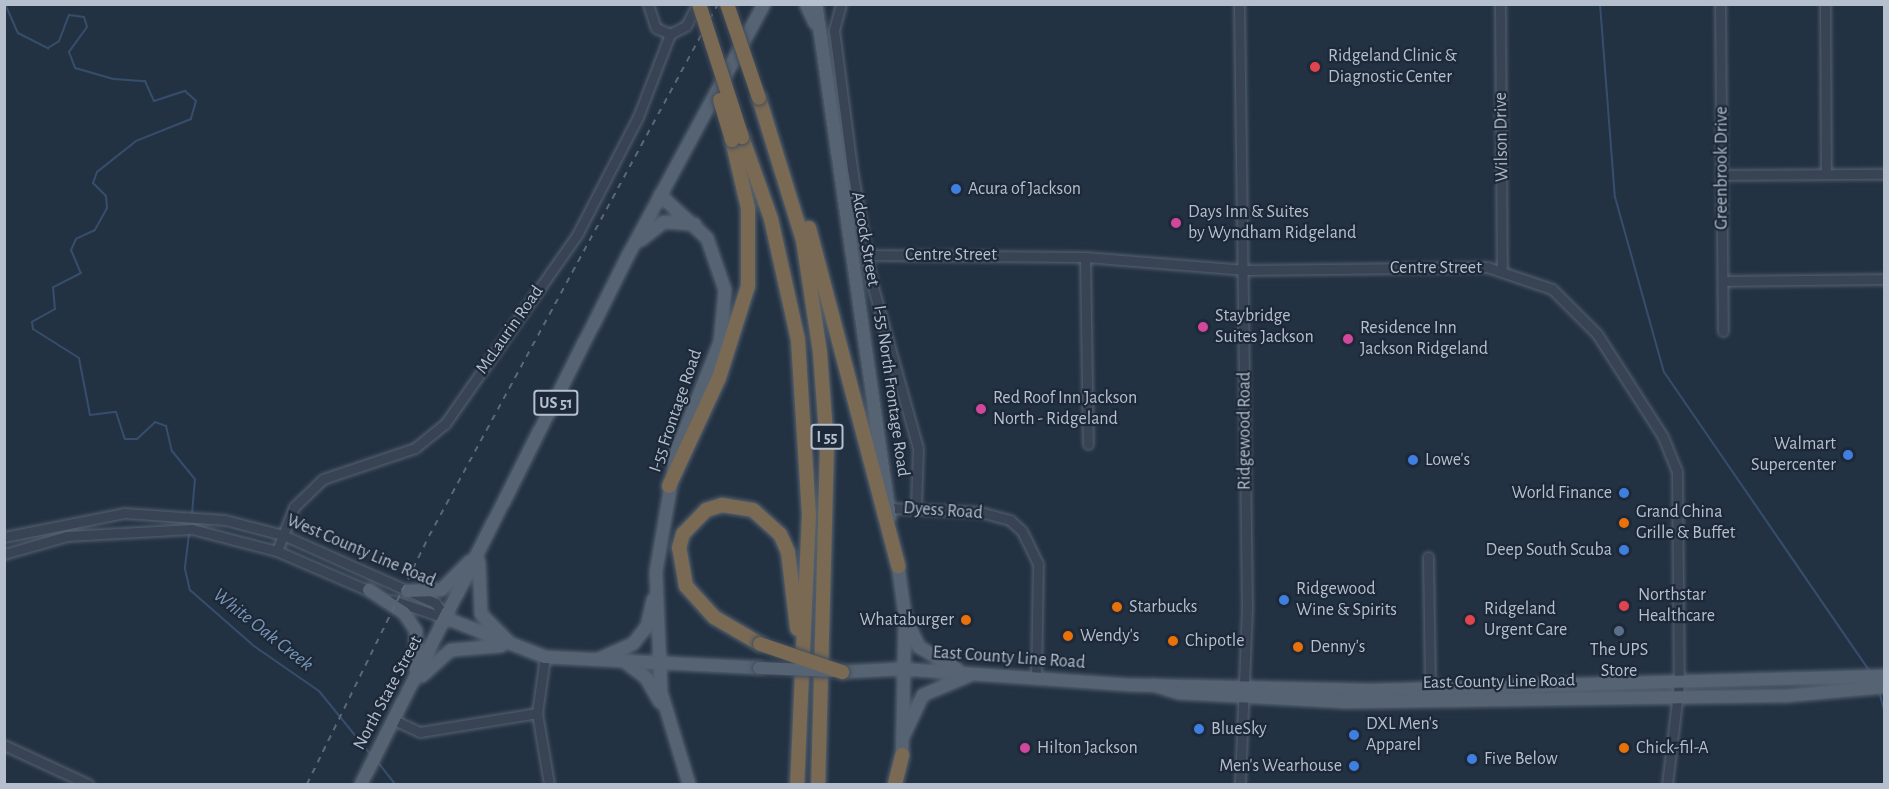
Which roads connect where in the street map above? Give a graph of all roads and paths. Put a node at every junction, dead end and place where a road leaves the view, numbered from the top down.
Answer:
1 (648, 4) edge
2 (728, 4) edge
3 (764, 4) edge
4 (806, 4) edge
5 (816, 4) edge
6 (841, 4) edge
7 (1239, 4) edge
8 (1500, 4) edge
9 (1720, 4) edge
10 (1825, 4) edge
11 (699, 6) edge
12 (818, 29) junction
13 (670, 34) junction
14 (760, 102) junction
15 (737, 139) junction
16 (1826, 174) junction
17 (1884, 174) edge
18 (1722, 175) junction
19 (660, 195) junction
20 (695, 224) junction
21 (630, 252) junction
22 (867, 255) junction
23 (1085, 257) junction
24 (1245, 270) junction
25 (1502, 270) junction
26 (1884, 279) edge
27 (1723, 281) junction
28 (1723, 331) dead end
29 (1088, 444) dead end
30 (669, 486) junction
31 (916, 506) junction
32 (888, 508) junction
33 (45, 525) junction
34 (283, 535) junction
35 (4, 537) edge
36 (50, 540) junction
37 (278, 551) junction
38 (480, 552) junction
39 (4, 554) edge
40 (1428, 557) dead end
41 (898, 566) junction
42 (655, 587) junction
43 (369, 590) junction
44 (407, 591) junction
45 (905, 616) junction
46 (448, 619) junction
47 (516, 648) junction
48 (802, 654) junction
49 (545, 657) junction
50 (595, 660) junction
51 (625, 662) junction
52 (661, 664) junction
53 (901, 669) junction
54 (842, 672) junction
55 (862, 672) joint
56 (970, 673) junction
57 (1884, 676) edge
58 (1036, 678) junction
59 (412, 686) junction
60 (1430, 687) junction
61 (1884, 687) edge
62 (1679, 691) junction
63 (1245, 692) junction
64 (537, 713) junction
65 (665, 714) junction
66 (394, 720) junction
67 (904, 736) junction
68 (4, 745) edge
69 (902, 755) joint
70 (88, 784) edge
71 (361, 784) edge
72 (549, 784) edge
73 (689, 784) edge
74 (797, 784) edge
75 (818, 784) edge
76 (897, 784) edge
77 (1240, 784) edge
78 (1667, 784) edge

1 - 13 street
2 - 14 highway, I 55, bridge
3 - 19 main road, US 51
4 - 12 main road
5 - 12 main road, I-55 North Frontage Road
6 - 22 street, Adcock Street
7 - 24 street, Ridgewood Road
8 - 25 street, Wilson Drive
9 - 18 street, Greenbrook Drive
10 - 16 street
11 - 13 street
11 - 15 highway, bridge
12 - 32 main road, I-55 North Frontage Road
13 - 34 street, McLaurin Road
14 - 41 highway
14 - 75 highway, I 55
15 - 30 highway
15 - 48 highway, I 55
16 - 17 street
16 - 18 street
18 - 27 street, Greenbrook Drive
19 - 20 main road, I-55 Frontage Road
19 - 21 main road, US 51
20 - 21 main road
20 - 30 main road, I-55 Frontage Road
21 - 38 main road, US 51
22 - 23 street, Centre Street
22 - 31 street, Adcock Street
23 - 24 street, Centre Street
23 - 29 street
24 - 25 street, Centre Street
24 - 63 street, Ridgewood Road
25 - 62 street, Centre Street
26 - 27 street
27 - 28 street, Greenbrook Drive
30 - 42 main road, I-55 Frontage Road
31 - 32 street, Dyess Road
31 - 58 street, Dyess Road
32 - 41 main road, I-55 North Frontage Road
33 - 34 street, West County Line Road
33 - 35 street, West County Line Road
33 - 36 street
34 - 37 street, McLaurin Road
34 - 44 street, West County Line Road
36 - 37 street, West County Line Road
36 - 39 street, West County Line Road
37 - 43 street, West County Line Road
38 - 44 main road
38 - 46 main road, US 51
38 - 47 main road
40 - 60 street
41 - 45 main road, I-55 North Frontage Road
42 - 50 main road
42 - 52 main road, I-55 Frontage Road
43 - 46 street, West County Line Road
43 - 59 main road
44 - 46 street, West County Line Road
45 - 53 main road, I-55 North Frontage Road
45 - 56 main road
46 - 47 main road, West County Line Road
46 - 59 main road, North State Street / US 51
47 - 49 main road, West County Line Road
47 - 59 main road
48 - 54 highway, bridge
48 - 74 highway, I 55
49 - 50 main road, West County Line Road
49 - 64 street
50 - 51 main road, West County Line Road
51 - 52 main road, West County Line Road
51 - 65 main road
52 - 54 main road, West County Line Road, bridge
52 - 65 main road, I-55 Frontage Road
53 - 55 main road, East County Line Road
53 - 56 main road, East County Line Road
53 - 67 main road, I-55 North Frontage Road
54 - 55 main road, West County Line Road
56 - 58 main road, East County Line Road
56 - 67 main road
57 - 62 main road, East County Line Road
58 - 63 main road, East County Line Road
59 - 66 main road, North State Street / US 51
60 - 62 main road, East County Line Road
60 - 63 main road, East County Line Road
61 - 62 main road, East County Line Road
62 - 63 main road, East County Line Road
62 - 78 street, Centre Street
63 - 77 street, Ridgewood Road
64 - 66 street
64 - 72 street
65 - 73 main road
66 - 71 main road, North State Street / US 51
67 - 69 main road, I-55 North Frontage Road
68 - 70 street
69 - 76 highway

